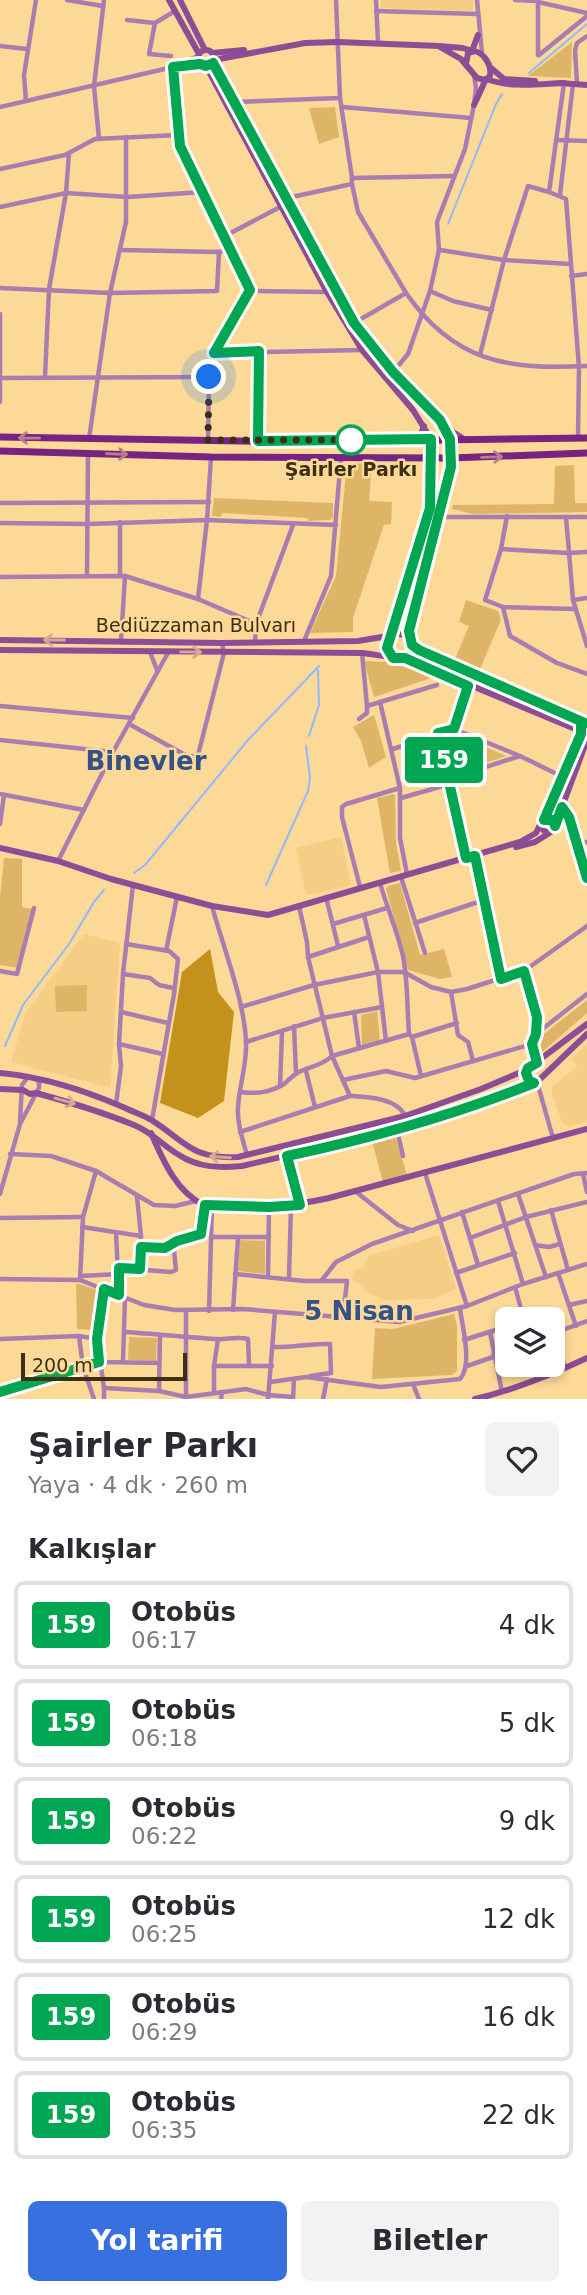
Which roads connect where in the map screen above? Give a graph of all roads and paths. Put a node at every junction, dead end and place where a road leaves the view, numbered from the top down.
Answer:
1 (36, 0) edge
2 (67, 0) edge
3 (169, 0) edge
4 (180, 0) edge
5 (336, 0) edge
6 (376, 0) edge
7 (477, 0) edge
8 (515, 0) edge
9 (538, 1) edge
10 (104, 3) edge
11 (175, 11) junction
12 (376, 11) junction
13 (477, 14) junction
14 (587, 14) edge
15 (127, 20) dead end
16 (155, 23) junction
17 (478, 35) junction
18 (587, 36) edge
19 (338, 42) junction
20 (378, 43) junction
21 (0, 46) edge
22 (439, 46) junction
23 (27, 50) junction
24 (472, 51) junction
25 (482, 53) junction
26 (171, 56) dead end
27 (207, 56) junction
28 (466, 64) junction
29 (203, 65) junction
30 (490, 66) junction
31 (173, 67) junction
32 (474, 75) junction
33 (486, 79) junction
34 (564, 83) junction
35 (575, 84) junction
36 (587, 85) edge
37 (94, 86) junction
38 (341, 98) junction
39 (26, 101) junction
40 (235, 102) junction
41 (474, 105) junction
42 (0, 107) edge
43 (342, 107) junction
44 (471, 118) junction
45 (178, 135) junction
46 (125, 137) junction
47 (99, 139) junction
48 (556, 140) junction
49 (566, 141) junction
50 (587, 141) edge
51 (69, 153) junction
52 (0, 169) edge
53 (454, 176) junction
54 (352, 181) junction
55 (203, 192) junction
56 (549, 192) junction
57 (66, 193) junction
58 (560, 195) junction
59 (127, 197) junction
60 (287, 198) junction
61 (280, 207) junction
62 (0, 208) edge
63 (225, 236) junction
64 (230, 249) junction
65 (120, 250) junction
66 (439, 250) junction
67 (219, 251) junction
68 (504, 260) junction
69 (570, 264) junction
70 (587, 274) edge
71 (571, 276) junction
72 (0, 288) edge
73 (49, 289) junction
74 (250, 290) junction
75 (430, 291) junction
76 (327, 292) junction
77 (110, 293) junction
78 (406, 293) junction
79 (492, 310) junction
80 (0, 314) edge
81 (421, 314) junction
82 (354, 323) junction
83 (362, 350) junction
84 (259, 351) junction
85 (214, 353) junction
86 (481, 355) junction
87 (587, 366) edge
88 (579, 367) junction
89 (393, 372) junction
90 (99, 376) junction
91 (45, 377) junction
92 (209, 377) junction
93 (0, 378) edge
94 (0, 402) edge
95 (424, 424) junction
96 (443, 426) junction
97 (0, 437) edge
98 (578, 438) junction
99 (587, 438) edge
100 (410, 439) junction
101 (431, 439) junction
102 (450, 439) junction
103 (464, 439) junction
104 (89, 440) junction
105 (208, 440) junction
106 (258, 441) junction
107 (0, 452) edge
108 (88, 453) junction
109 (587, 453) edge
110 (211, 457) junction
111 (341, 457) junction
112 (431, 458) junction
113 (451, 458) junction
114 (88, 502) junction
115 (209, 502) junction
116 (0, 503) edge
117 (507, 516) junction
118 (439, 517) junction
119 (566, 517) junction
120 (587, 517) edge
121 (207, 520) junction
122 (0, 523) edge
123 (120, 523) junction
124 (88, 524) junction
125 (293, 525) junction
126 (337, 525) junction
127 (501, 549) junction
128 (587, 552) edge
129 (568, 553) junction
130 (87, 576) junction
131 (123, 576) junction
132 (0, 577) edge
133 (587, 598) edge
134 (198, 599) junction
135 (573, 600) junction
136 (503, 607) junction
137 (575, 610) junction
138 (256, 624) junction
139 (392, 637) junction
140 (0, 640) edge
141 (121, 641) junction
142 (255, 642) junction
143 (304, 642) junction
144 (222, 643) junction
145 (411, 643) junction
146 (586, 643) edge
147 (0, 650) edge
148 (150, 651) junction
149 (169, 652) junction
150 (223, 653) junction
151 (362, 653) junction
152 (390, 655) junction
153 (405, 658) junction
154 (157, 671) junction
155 (587, 674) edge
156 (437, 685) dead end
157 (468, 686) junction
158 (380, 702) junction
159 (0, 706) edge
160 (367, 706) junction
161 (133, 718) junction
162 (359, 719) dead end
163 (586, 722) edge
164 (129, 724) junction
165 (454, 729) junction
166 (438, 733) junction
167 (584, 736) edge
168 (0, 740) edge
169 (393, 749) junction
170 (113, 752) junction
171 (520, 755) junction
172 (563, 777) junction
173 (449, 781) junction
174 (400, 788) junction
175 (2, 795) edge
176 (401, 798) junction
177 (562, 807) junction
178 (83, 810) junction
179 (543, 822) junction
180 (0, 824) edge
181 (553, 829) junction
182 (587, 842) edge
183 (578, 845) junction
184 (0, 848) edge
185 (483, 853) junction
186 (475, 856) junction
187 (466, 858) junction
188 (58, 860) junction
189 (404, 876) junction
190 (587, 878) edge
191 (379, 882) junction
192 (133, 885) junction
193 (360, 887) junction
194 (177, 897) junction
195 (326, 897) junction
196 (484, 900) junction
197 (212, 906) junction
198 (299, 906) junction
199 (34, 908) dead end
200 (387, 908) junction
201 (364, 915) junction
202 (415, 923) junction
203 (333, 924) junction
204 (587, 926) edge
205 (369, 937) junction
206 (127, 944) junction
207 (338, 946) junction
208 (166, 951) junction
209 (425, 953) dead end
210 (308, 957) junction
211 (0, 971) edge
212 (524, 971) junction
213 (379, 972) junction
214 (404, 972) junction
215 (123, 974) junction
216 (501, 979) junction
217 (314, 985) junction
218 (173, 988) junction
219 (451, 992) junction
220 (587, 994) edge
221 (241, 1007) junction
222 (382, 1007) junction
223 (121, 1012) junction
224 (354, 1012) junction
225 (323, 1018) junction
226 (168, 1023) junction
227 (457, 1023) junction
228 (587, 1024) edge
229 (294, 1026) junction
230 (282, 1032) junction
231 (536, 1034) junction
232 (587, 1034) edge
233 (410, 1036) junction
234 (386, 1041) junction
235 (246, 1042) junction
236 (119, 1044) junction
237 (532, 1044) junction
238 (359, 1048) junction
239 (163, 1054) junction
240 (332, 1056) junction
241 (473, 1061) junction
242 (535, 1064) junction
243 (306, 1070) junction
244 (526, 1070) junction
245 (0, 1073) edge
246 (296, 1074) junction
247 (421, 1076) junction
248 (32, 1077) junction
249 (543, 1077) junction
250 (343, 1080) junction
251 (535, 1083) junction
252 (280, 1086) junction
253 (0, 1089) edge
254 (23, 1090) junction
255 (240, 1092) junction
256 (36, 1093) junction
257 (350, 1096) junction
258 (116, 1104) junction
259 (315, 1107) junction
260 (405, 1116) junction
261 (152, 1120) junction
262 (20, 1124) junction
263 (587, 1129) edge
264 (397, 1130) junction
265 (240, 1132) junction
266 (150, 1133) junction
267 (553, 1138) junction
268 (10, 1154) junction
269 (179, 1155) junction
270 (247, 1155) junction
271 (287, 1156) junction
272 (403, 1156) dead end
273 (167, 1165) junction
274 (96, 1171) junction
275 (425, 1173) junction
276 (585, 1174) edge
277 (355, 1191) junction
278 (587, 1192) edge
279 (0, 1194) edge
280 (518, 1194) junction
281 (137, 1197) junction
282 (196, 1201) junction
283 (498, 1201) junction
284 (587, 1202) edge
285 (208, 1205) junction
286 (300, 1205) junction
287 (291, 1206) junction
288 (269, 1207) junction
289 (551, 1210) junction
290 (462, 1212) junction
291 (83, 1217) junction
292 (526, 1217) junction
293 (0, 1218) edge
294 (439, 1221) junction
295 (506, 1226) junction
296 (82, 1227) junction
297 (413, 1231) junction
298 (116, 1233) junction
299 (141, 1236) junction
300 (211, 1237) junction
301 (269, 1237) junction
302 (238, 1238) junction
303 (470, 1238) junction
304 (560, 1244) junction
305 (535, 1245) junction
306 (141, 1247) junction
307 (165, 1248) junction
308 (515, 1252) junction
309 (587, 1264) edge
310 (478, 1265) junction
311 (140, 1269) junction
312 (568, 1270) junction
313 (119, 1271) junction
314 (456, 1272) junction
315 (558, 1273) junction
316 (235, 1274) junction
317 (268, 1277) junction
318 (546, 1277) junction
319 (80, 1278) junction
320 (289, 1278) junction
321 (0, 1279) edge
322 (322, 1280) junction
323 (523, 1284) junction
324 (515, 1287) junction
325 (104, 1289) junction
326 (122, 1296) junction
327 (587, 1301) edge
328 (569, 1305) junction
329 (467, 1306) junction
330 (520, 1307) edge
331 (460, 1308) junction
332 (233, 1310) junction
333 (186, 1311) junction
334 (209, 1311) junction
335 (275, 1312) junction
336 (343, 1317) junction
337 (587, 1321) edge
338 (576, 1326) junction
339 (495, 1330) edge
340 (565, 1330) edge
341 (125, 1332) junction
342 (490, 1332) junction
343 (160, 1335) junction
344 (185, 1335) junction
345 (79, 1336) junction
346 (0, 1339) edge
347 (97, 1339) junction
348 (218, 1339) junction
349 (464, 1340) junction
350 (273, 1347) junction
351 (495, 1349) joint
352 (587, 1358) edge
353 (122, 1361) junction
354 (99, 1362) junction
355 (159, 1363) junction
356 (214, 1366) junction
357 (249, 1366) junction
358 (272, 1366) junction
359 (467, 1366) junction
360 (83, 1367) junction
361 (565, 1368) edge
362 (306, 1377) junction
363 (500, 1377) edge
364 (541, 1377) edge
365 (294, 1378) junction
366 (327, 1379) junction
367 (270, 1382) junction
368 (413, 1383) junction
369 (104, 1388) junction
370 (159, 1391) junction
371 (0, 1392) edge
372 (222, 1392) junction
373 (502, 1392) junction
374 (214, 1393) junction
375 (186, 1397) junction
376 (268, 1397) edge
377 (197, 1398) edge
378 (293, 1398) edge
379 (94, 1399) edge
380 (104, 1399) edge
381 (221, 1399) edge
382 (323, 1399) edge
383 (419, 1399) edge
384 (475, 1399) edge

1 - 23 street
2 - 10 street
3 - 11 street
4 - 27 street
5 - 19 street
6 - 12 street
7 - 13 street
8 - 9 street
9 - 14 street
9 - 14 street
10 - 37 street
11 - 16 street
11 - 27 street
12 - 13 street
12 - 20 street
13 - 17 street
15 - 16 street
16 - 26 street
17 - 24 street
17 - 25 street
18 - 35 street
19 - 20 street
19 - 27 street
19 - 38 street
20 - 22 street
21 - 23 street
22 - 24 street
22 - 28 street
23 - 39 street
24 - 25 street
24 - 28 street
25 - 30 street
27 - 29 street
27 - 29 street
27 - 31 street
27 - 40 street
28 - 32 street
29 - 31 street
29 - 61 street
30 - 33 street
30 - 34 street
31 - 37 street
31 - 45 street
32 - 33 street
32 - 41 street
33 - 34 street
33 - 41 street
34 - 35 street
34 - 48 street
35 - 36 street
35 - 49 street
37 - 39 street
37 - 47 street
38 - 40 street
38 - 43 street
39 - 42 street
40 - 60 street
41 - 44 street
43 - 44 street
43 - 54 street
44 - 53 street
45 - 46 street
45 - 55 street
46 - 47 street
46 - 59 street
47 - 51 street
48 - 49 street
48 - 56 street
49 - 50 street
49 - 58 street
51 - 52 street
51 - 57 street
53 - 54 street
53 - 66 street
54 - 60 street
54 - 78 street
55 - 59 street
55 - 63 street
56 - 58 street
56 - 68 street
57 - 59 street
57 - 62 street
57 - 73 street
58 - 69 street
59 - 65 street
60 - 82 street
61 - 63 street
61 - 76 street
63 - 64 street
64 - 67 street
64 - 74 street
65 - 67 street
65 - 77 street
66 - 68 street
66 - 75 street
67 - 77 street
68 - 69 street
68 - 79 street
69 - 71 street
70 - 71 street
71 - 88 street
72 - 73 street
73 - 77 street
73 - 91 street
74 - 76 street
74 - 85 street
75 - 79 street
75 - 81 street
76 - 83 street
77 - 90 street
78 - 81 street
78 - 82 street
79 - 86 street
80 - 93 street
81 - 86 street
81 - 89 street
82 - 89 street
83 - 84 street
83 - 95 street
84 - 85 street
84 - 106 street
85 - 92 street
86 - 88 street
87 - 88 street
88 - 98 street
89 - 96 street
90 - 91 street
90 - 92 street
90 - 104 street
91 - 93 street
92 - 105 street
93 - 94 street
95 - 100 street
95 - 101 street
96 - 102 street
96 - 103 street
104 -> 97 main road
98 - 99 main road
98 - 103 main road
100 - 101 main road
100 - 106 main road
101 - 102 main road
101 - 112 street
102 - 103 main road
102 - 113 street
104 - 105 main road
105 - 106 main road
107 - 108 main road
108 -> 110 main road
108 - 114 street
113 -> 109 main road
110 - 111 main road
110 - 115 street
111 - 112 main road
111 - 126 street
112 - 113 main road
112 - 139 street
113 - 118 street
114 - 115 street
114 - 116 street
114 - 124 street
115 - 121 street
117 - 118 street
117 - 119 street
117 - 127 street
118 - 145 street
119 - 120 street
119 - 129 street
121 - 123 street
121 - 125 street
121 - 134 street
122 - 124 street
123 - 124 street
123 - 131 street
124 - 130 street
125 - 126 street
125 - 138 street
126 - 143 street
127 - 129 street
127 - 136 street
128 - 129 street
129 - 135 street
130 - 131 street
130 - 132 street
131 - 134 street
131 - 141 street
133 - 135 street
134 - 138 street
135 - 137 street
136 - 137 street
136 - 155 street
137 - 146 street
138 - 142 street
139 - 143 street, Bediüzzaman Bulvarı
139 - 145 street
139 - 152 street
141 -> 140 street, Bediüzzaman Bulvarı
141 - 144 street, Bediüzzaman Bulvarı
142 - 143 street, Bediüzzaman Bulvarı
142 - 144 street, Bediüzzaman Bulvarı
144 - 150 street
145 - 153 street
145 - 163 street
147 - 148 street, Bediüzzaman Bulvarı
148 - 149 street, Bediüzzaman Bulvarı
148 - 154 street
149 -> 150 street, Bediüzzaman Bulvarı
149 - 154 street
150 - 151 street, Bediüzzaman Bulvarı
150 - 164 street
151 - 152 street, Bediüzzaman Bulvarı
151 - 160 street
152 - 153 street
153 - 157 street
154 - 161 street
156 - 158 street
157 - 165 street
157 - 167 street
158 - 160 street
158 - 169 street
159 - 161 street
160 - 162 street
161 - 164 street
163 - 167 street
164 - 170 street
165 - 166 street
165 - 171 street
166 - 169 street
166 - 173 street
167 - 172 street
167 - 177 street
168 - 170 street
169 - 174 street
170 - 178 street
171 - 172 street
171 - 173 street
172 - 179 street
173 - 176 street
173 - 187 street
174 - 176 street
174 - 193 street
175 - 178 street
175 - 180 street
176 - 189 street
177 - 181 street
177 - 183 street
178 - 188 street
179 - 181 street
179 - 181 street
179 - 185 street
181 - 185 street
182 - 183 street
183 - 190 street
184 - 188 street
185 - 186 street
186 - 187 street
186 - 196 street
187 - 189 street
188 - 192 street
189 - 191 street
189 - 202 street
191 - 193 street
191 - 200 street
192 - 194 street
192 - 206 street
193 - 195 street
194 - 197 street
194 - 208 street
195 - 198 street
195 - 203 street
196 - 202 street
196 - 216 street
197 - 198 street
197 - 221 street
198 - 210 street
199 - 211 street
200 - 201 street
200 - 214 street
201 - 203 street
201 - 205 street
202 - 209 street
203 - 207 street
204 - 212 street
205 - 207 street
205 - 213 street
206 - 208 street
206 - 215 street
207 - 210 street
208 - 218 street
210 - 217 street
212 - 216 street
212 - 231 street
213 - 214 street
213 - 217 street
213 - 222 street
214 - 219 street
214 - 233 street
215 - 218 street
215 - 223 street
216 - 219 street
217 - 221 street
217 - 225 street
218 - 226 street
219 - 227 street
220 - 231 street
221 - 235 street
222 - 224 street
222 - 234 street
223 - 226 street
223 - 236 street
224 - 225 street
224 - 238 street
225 - 229 street
225 - 240 street
226 - 239 street
227 - 233 street
227 - 241 street
228 - 242 street
229 - 230 street
229 - 246 street
230 - 235 street
230 - 252 street
231 - 237 street
232 - 249 street
233 - 234 street
233 - 247 street
234 - 238 street
235 - 255 street
236 - 239 street
236 - 258 street
237 - 241 street
237 - 242 street
238 - 240 street
239 - 261 street
240 - 243 street
240 - 250 street
241 - 247 street
242 - 244 street
242 - 249 street
243 - 246 street
243 - 259 street
244 - 251 street
244 - 260 street
245 - 248 street
246 - 252 street
247 - 250 street
248 - 254 street
248 - 256 street
248 - 258 street
249 - 251 street
250 - 257 street
251 - 264 street
251 - 267 street
252 - 255 street
253 - 254 street
254 - 256 street
254 - 262 street
255 - 265 street
256 - 262 street
256 -> 266 street
257 - 259 street
257 - 260 street
258 - 261 street
259 - 265 street
260 - 270 street
270 -> 261 street
262 - 268 street
263 - 267 street
264 - 271 street
264 - 272 street
265 - 270 street
266 - 269 street
266 - 273 street
267 - 275 street
268 - 274 street
268 - 279 street
269 - 271 street
269 - 273 street
271 - 286 street
273 - 282 street
274 - 281 street
274 - 291 street
275 - 277 street
275 - 294 street
276 - 278 street
276 - 280 street
277 - 286 street
277 - 297 street
280 - 283 street
280 - 292 street
281 - 282 street
281 - 299 street
282 - 285 street
283 - 290 street
283 - 295 street
284 - 289 street
285 - 288 street
285 - 300 street
285 - 307 street
286 - 287 street
287 - 288 street
287 - 320 street
288 - 301 street
289 - 292 street
289 - 304 street
290 - 294 street
290 - 303 street
291 - 293 street
291 - 296 street
292 - 295 street
292 - 305 street
294 - 297 street
294 - 314 street
295 - 303 street
295 - 308 street
296 - 298 street
296 - 319 street
297 - 322 street
298 - 299 street
298 - 313 street
299 - 306 street
300 - 302 street
300 - 334 street
301 - 302 street
301 - 317 street
302 - 316 street
303 - 310 street
304 - 305 street
304 - 312 street
305 - 318 street
306 - 307 street
306 - 311 street
307 - 311 street
308 - 310 street
308 - 323 street
309 - 312 street
310 - 314 street
311 - 313 street
312 - 315 street
313 - 319 street
313 - 326 street
314 - 329 street
315 - 318 street
315 - 328 street
316 - 317 street
316 - 332 street
317 - 320 street
318 - 323 street
319 - 321 street
319 - 325 street
320 - 322 street
322 - 336 street
323 - 324 street
324 - 329 street
324 - 330 street
325 - 326 street
325 - 347 street
326 - 333 street
326 - 341 street
327 - 328 street
328 - 338 street
329 - 331 street
331 - 336 street
331 - 349 street
332 - 334 street
332 - 335 street
333 - 334 street
333 - 344 street
335 - 336 street
335 - 350 street
337 - 338 street
338 - 340 street
339 - 342 street
341 - 343 street
341 - 353 street
342 - 349 street
342 - 351 street
343 - 344 street
343 - 355 street
344 - 348 street
344 - 375 street
345 - 346 street
345 - 347 street
345 - 360 street
347 - 354 street
348 - 356 street
348 - 357 street
349 - 359 street
350 - 358 street
350 - 362 street
351 - 359 street
352 - 361 street
353 - 354 street
353 - 355 street
354 - 360 street
354 - 369 street
355 - 370 street
356 - 357 street
356 - 374 street
357 - 358 street
358 - 367 street
359 - 368 street
360 - 371 street
360 - 379 street
362 - 365 street
362 - 366 street
363 - 373 street
364 - 373 street
365 - 367 street
365 - 378 street
366 - 368 street
366 - 382 street
367 - 376 street
368 - 383 street
369 - 370 street
369 - 380 street
370 - 375 street
372 - 374 street
372 - 376 street
372 - 381 street
373 - 384 street
374 - 377 street
375 - 377 street
376 - 378 street

